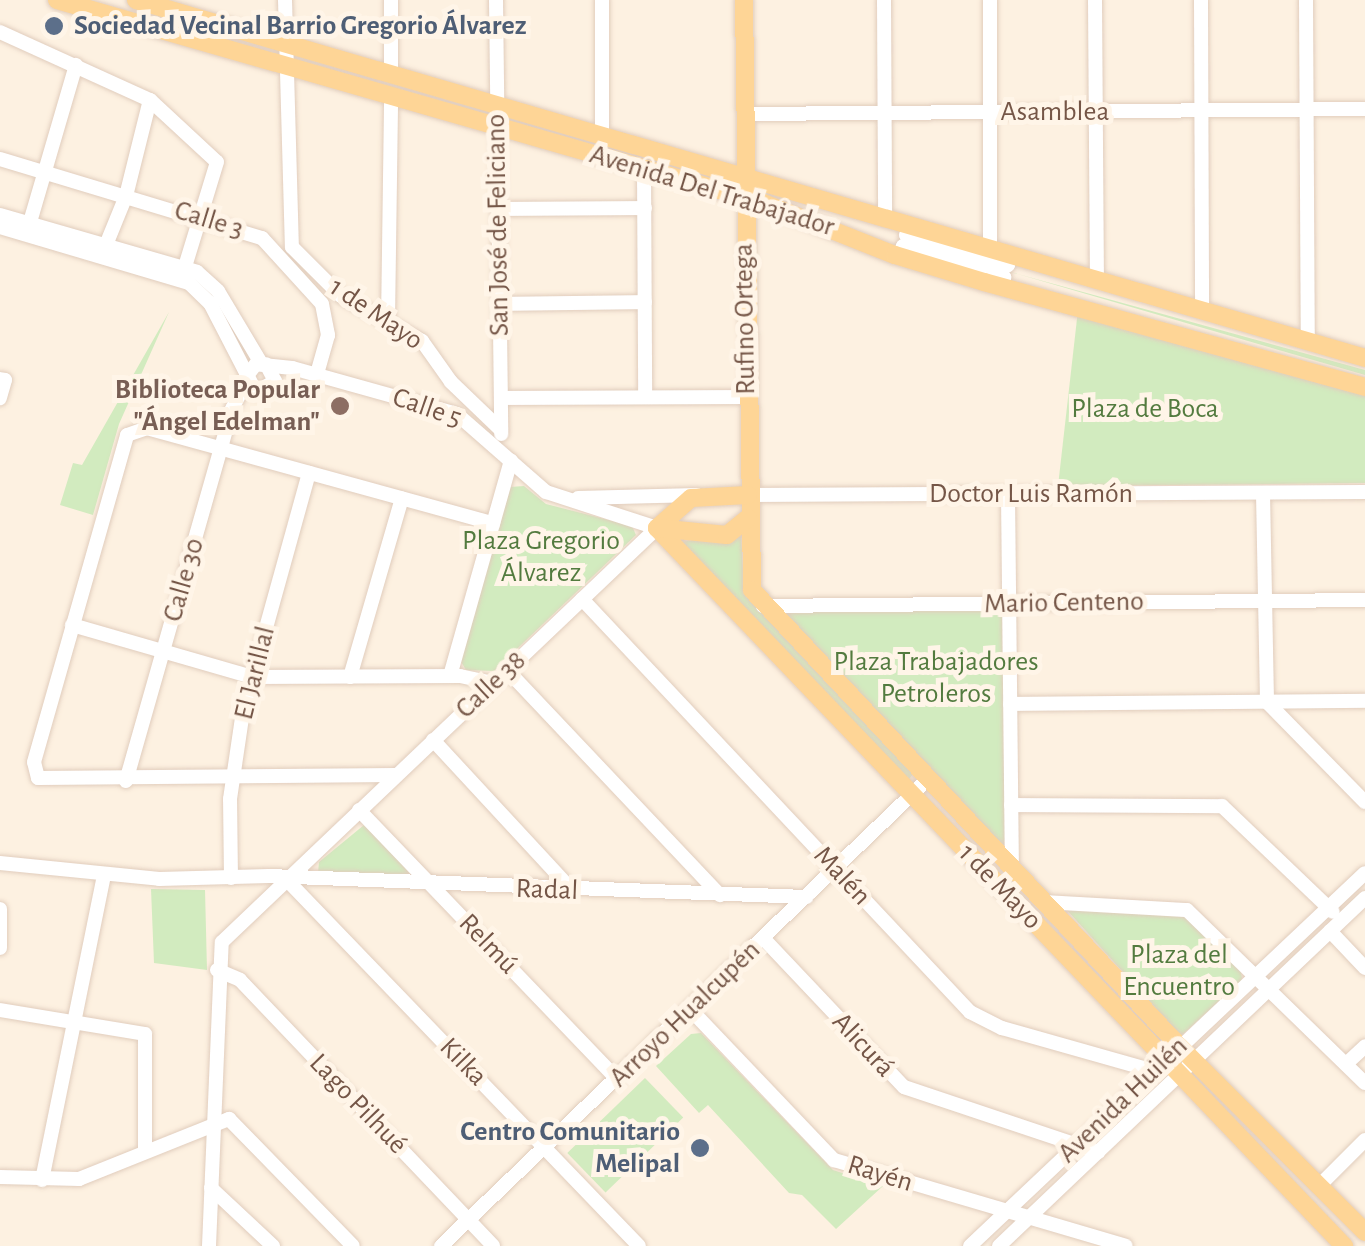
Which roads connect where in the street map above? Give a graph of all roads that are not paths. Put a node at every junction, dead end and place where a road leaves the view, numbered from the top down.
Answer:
1 (57, 0) edge
2 (136, 0) edge
3 (285, 0) edge
4 (391, 0) edge
5 (496, 0) edge
6 (602, 0) edge
7 (744, 0) edge
8 (884, 0) edge
9 (990, 0) edge
10 (1096, 0) edge
11 (1201, 0) edge
12 (1306, 0) edge
13 (180, 7) edge
14 (151, 23) joint
15 (1, 36) edge
16 (285, 45) junction
17 (76, 65) junction
18 (285, 68) junction
19 (391, 75) junction
20 (391, 96) junction
21 (150, 100) junction
22 (496, 106) junction
23 (1365, 109) edge
24 (1202, 110) junction
25 (1307, 110) junction
26 (1096, 111) junction
27 (990, 112) junction
28 (884, 113) junction
29 (744, 114) junction
30 (497, 127) junction
31 (602, 138) junction
32 (0, 160) edge
33 (644, 170) junction
34 (45, 172) junction
35 (744, 188) junction
36 (126, 196) junction
37 (645, 208) junction
38 (499, 209) junction
39 (0, 214) edge
40 (203, 217) junction
41 (885, 219) junction
42 (0, 227) edge
43 (28, 229) junction
44 (106, 245) junction
45 (990, 250) junction
46 (1008, 266) joint
47 (184, 274) junction
48 (1096, 281) junction
49 (1003, 282) joint
50 (645, 302) junction
51 (500, 304) junction
52 (1202, 312) junction
53 (388, 321) junction
54 (1308, 342) junction
55 (1365, 358) edge
56 (264, 364) junction
57 (317, 374) junction
58 (3, 380) edge
59 (246, 380) junction
60 (1365, 387) edge
61 (747, 396) junction
62 (0, 398) edge
63 (501, 398) junction
64 (645, 398) junction
65 (502, 430) junction
66 (222, 448) junction
67 (505, 455) junction
68 (309, 472) junction
69 (1365, 492) edge
70 (1263, 493) junction
71 (1008, 494) junction
72 (748, 495) junction
73 (698, 496) junction
74 (402, 498) junction
75 (563, 498) junction
76 (748, 518) junction
77 (493, 523) junction
78 (657, 528) junction
79 (582, 599) junction
80 (1365, 600) edge
81 (1264, 601) junction
82 (1010, 604) junction
83 (762, 606) junction
84 (72, 626) junction
85 (163, 652) junction
86 (507, 670) junction
87 (450, 676) junction
88 (252, 677) junction
89 (350, 677) junction
90 (493, 683) junction
91 (1365, 701) edge
92 (1267, 702) junction
93 (1010, 704) junction
94 (433, 740) junction
95 (396, 775) junction
96 (232, 778) junction
97 (927, 780) junction
98 (126, 781) junction
99 (914, 797) junction
100 (1365, 802) edge
101 (1011, 805) junction
102 (359, 810) junction
103 (0, 864) edge
104 (836, 870) junction
105 (1012, 870) junction
106 (1365, 873) edge
107 (104, 875) junction
108 (231, 878) junction
109 (286, 879) junction
110 (432, 886) junction
111 (572, 890) junction
112 (720, 895) junction
113 (808, 897) junction
114 (1365, 898) edge
115 (1042, 902) junction
116 (1328, 908) junction
117 (0, 909) edge
118 (1335, 926) junction
119 (764, 939) junction
120 (0, 948) edge
121 (1365, 968) edge
122 (217, 970) junction
123 (1254, 976) junction
124 (1270, 989) junction
125 (690, 1009) junction
126 (0, 1010) edge
127 (74, 1022) junction
128 (1365, 1046) edge
129 (1166, 1059) junction
130 (1194, 1061) junction
131 (1346, 1064) junction
132 (1180, 1075) junction
133 (617, 1079) junction
134 (1365, 1083) edge
135 (212, 1120) junction
136 (1365, 1140) edge
137 (1080, 1141) junction
138 (544, 1148) junction
139 (145, 1150) junction
140 (1098, 1152) junction
141 (0, 1177) edge
142 (42, 1180) junction
143 (1319, 1186) junction
144 (211, 1188) junction
145 (1006, 1211) junction
146 (1029, 1218) junction
147 (468, 1220) junction
148 (1365, 1232) edge
149 (209, 1246) edge
150 (272, 1246) edge
151 (354, 1246) edge
152 (441, 1246) edge
153 (494, 1246) edge
154 (639, 1246) edge
155 (970, 1246) edge
156 (999, 1246) edge
157 (1126, 1246) edge
158 (1344, 1246) edge

1 - 18 main road, Avenida Del Trabajador
2 - 13 main road, Avenida Del Trabajador
3 - 16 street
4 - 19 street
5 - 22 street, San José de Feliciano
6 - 31 street
7 - 29 main road, Rufino Ortega
8 - 28 street
9 - 27 street
10 - 26 street
11 - 24 street
12 - 25 street
13 - 16 main road, Avenida Del Trabajador
14 - 14 street
15 - 17 street
16 - 18 street
16 - 19 main road, Avenida Del Trabajador
17 - 21 street
17 - 34 street
18 - 20 main road, Avenida Del Trabajador
18 - 53 street, 1 de Mayo
19 - 22 main road, Avenida Del Trabajador
20 - 30 main road, Avenida Del Trabajador
20 - 53 street
21 - 36 street
21 - 40 street
22 - 30 street, San José de Feliciano
22 - 31 main road, Avenida Del Trabajador
23 - 25 street, Asamblea
24 - 25 street, Asamblea
24 - 26 street, Asamblea
24 - 52 street
25 - 54 street
26 - 27 street, Asamblea
26 - 48 street
27 - 28 street, Asamblea
27 - 45 street
28 - 29 street, Asamblea
28 - 41 street
29 - 35 main road, Rufino Ortega
30 - 33 main road, Avenida Del Trabajador
30 - 38 street, San José de Feliciano
31 - 35 main road, Avenida Del Trabajador
32 - 34 street, Calle 3
33 - 35 main road, Avenida Del Trabajador
33 - 37 street
34 - 36 street, Calle 3
34 - 43 street
35 - 41 main road, Avenida Del Trabajador
35 - 60 main road, Avenida Del Trabajador
35 - 61 main road, Rufino Ortega
36 - 40 street, Calle 3
36 - 44 street
37 - 38 street
37 - 50 street
38 - 51 street, San José de Feliciano
39 - 43 street
40 - 47 street
40 - 57 street, Calle 3
41 - 45 main road, Avenida Del Trabajador
42 - 43 street
43 - 44 street
43 - 47 street
44 - 47 street
45 - 48 main road, Avenida Del Trabajador
46 - 46 street
47 - 56 street
47 - 59 street
48 - 52 main road, Avenida Del Trabajador
49 - 49 street
50 - 51 street
50 - 64 street
51 - 63 street, San José de Feliciano
52 - 54 main road, Avenida Del Trabajador
53 - 65 street, 1 de Mayo
54 - 55 main road, Avenida Del Trabajador
56 - 57 street, Calle 5
56 - 59 street, Calle 30
56 - 59 street
57 - 67 street, Calle 5
58 - 62 street
59 - 66 street, Calle 30
61 - 64 street
61 - 72 main road, Rufino Ortega
63 - 64 street
63 - 65 street, San José de Feliciano
65 - 67 street, San José de Feliciano
66 - 68 street
66 - 84 street
66 - 85 street, Calle 30
67 - 75 street, Calle 5
67 - 77 street, San José de Feliciano
68 - 74 street
68 - 88 street, El Jarillal
69 - 70 street, Doctor Luis Ramón
70 - 71 street, Doctor Luis Ramón
70 - 81 street
71 - 72 street, Doctor Luis Ramón
71 - 82 street
72 - 73 main road, Doctor Luis Ramón
72 - 76 main road, Rufino Ortega
73 - 75 street
73 - 78 main road, Calle 38
74 - 77 street
74 - 89 street
75 - 78 street, Calle 5
76 - 78 main road, Calle 5
76 - 83 main road, 1 de Mayo
77 - 87 street, San José de Feliciano
78 - 79 street, Calle 38
78 - 99 main road, 1 de Mayo
79 - 86 street, Calle 38
79 - 104 street, Malén
80 - 81 street, Mario Centeno
81 - 82 street, Mario Centeno
81 - 92 street
82 - 83 street, Mario Centeno
82 - 93 street
83 - 97 main road, 1 de Mayo
84 - 85 street
84 - 98 street
85 - 88 street
85 - 98 street, Calle 30
86 - 90 street, Calle 38
86 - 112 street
87 - 89 street
87 - 90 street
88 - 89 street
88 - 96 street, El Jarillal
90 - 94 street, Calle 38
91 - 92 street
92 - 93 street
92 - 100 street
93 - 101 street
94 - 95 street, Calle 38
94 - 111 street
95 - 96 street
95 - 102 street, Calle 38
96 - 98 street
96 - 108 street, El Jarillal
97 - 99 street, Arroyo Hualcupén
97 - 105 main road, 1 de Mayo
99 - 104 street, Arroyo Hualcupén
99 - 129 main road, 1 de Mayo
101 - 105 street
101 - 116 street
102 - 109 street, Calle 38
102 - 110 street, Relmú
103 - 107 street, Radal
104 - 113 street, Arroyo Hualcupén
104 - 129 street, Malén
105 - 115 main road, 1 de Mayo
106 - 116 street, Avenida Huilén
107 - 108 street, Radal
107 - 127 street
108 - 109 street, Radal
109 - 110 street, Radal
109 - 122 street
109 - 138 street, Kilka
110 - 111 street, Radal
110 - 133 street, Relmú
111 - 112 street, Radal
112 - 113 street, Radal
113 - 119 street, Arroyo Hualcupén
114 - 118 street, Avenida Huilén
115 - 123 street
115 - 129 main road, 1 de Mayo
116 - 118 street
116 - 123 street, Avenida Huilén
117 - 120 street
118 - 121 street
118 - 124 street, Avenida Huilén
119 - 125 street, Arroyo Hualcupén
119 - 137 street, Alicurá
122 - 135 street
122 - 147 street, Lago Pilhué
123 - 124 street
123 - 129 street, Avenida Huilén
124 - 130 street, Avenida Huilén
124 - 131 street
125 - 133 street, Arroyo Hualcupén
125 - 145 street, Rayén
126 - 127 street
127 - 139 street
127 - 142 street
128 - 131 street
129 - 130 main road, 1 de Mayo
129 - 132 main road, 1 de Mayo
129 - 137 street, Avenida Huilén
130 - 132 street, Avenida Huilén
130 - 143 main road, 1 de Mayo
131 - 134 street
132 - 140 street, Avenida Huilén
132 - 158 main road, 1 de Mayo
133 - 138 street, Arroyo Hualcupén
135 - 139 street
135 - 144 street
135 - 151 street
136 - 143 street
137 - 140 street, Alicurá
137 - 145 street, Avenida Huilén
138 - 147 street, Arroyo Hualcupén
138 - 154 street, Kilka
139 - 142 street
140 - 146 street, Avenida Huilén
141 - 142 street
143 - 148 main road, 1 de Mayo
144 - 149 street
144 - 150 street
145 - 146 street, Rayén
145 - 155 street, Avenida Huilén
146 - 156 street, Avenida Huilén
146 - 157 street, Rayén
147 - 152 street, Arroyo Hualcupén
147 - 153 street, Lago Pilhué

